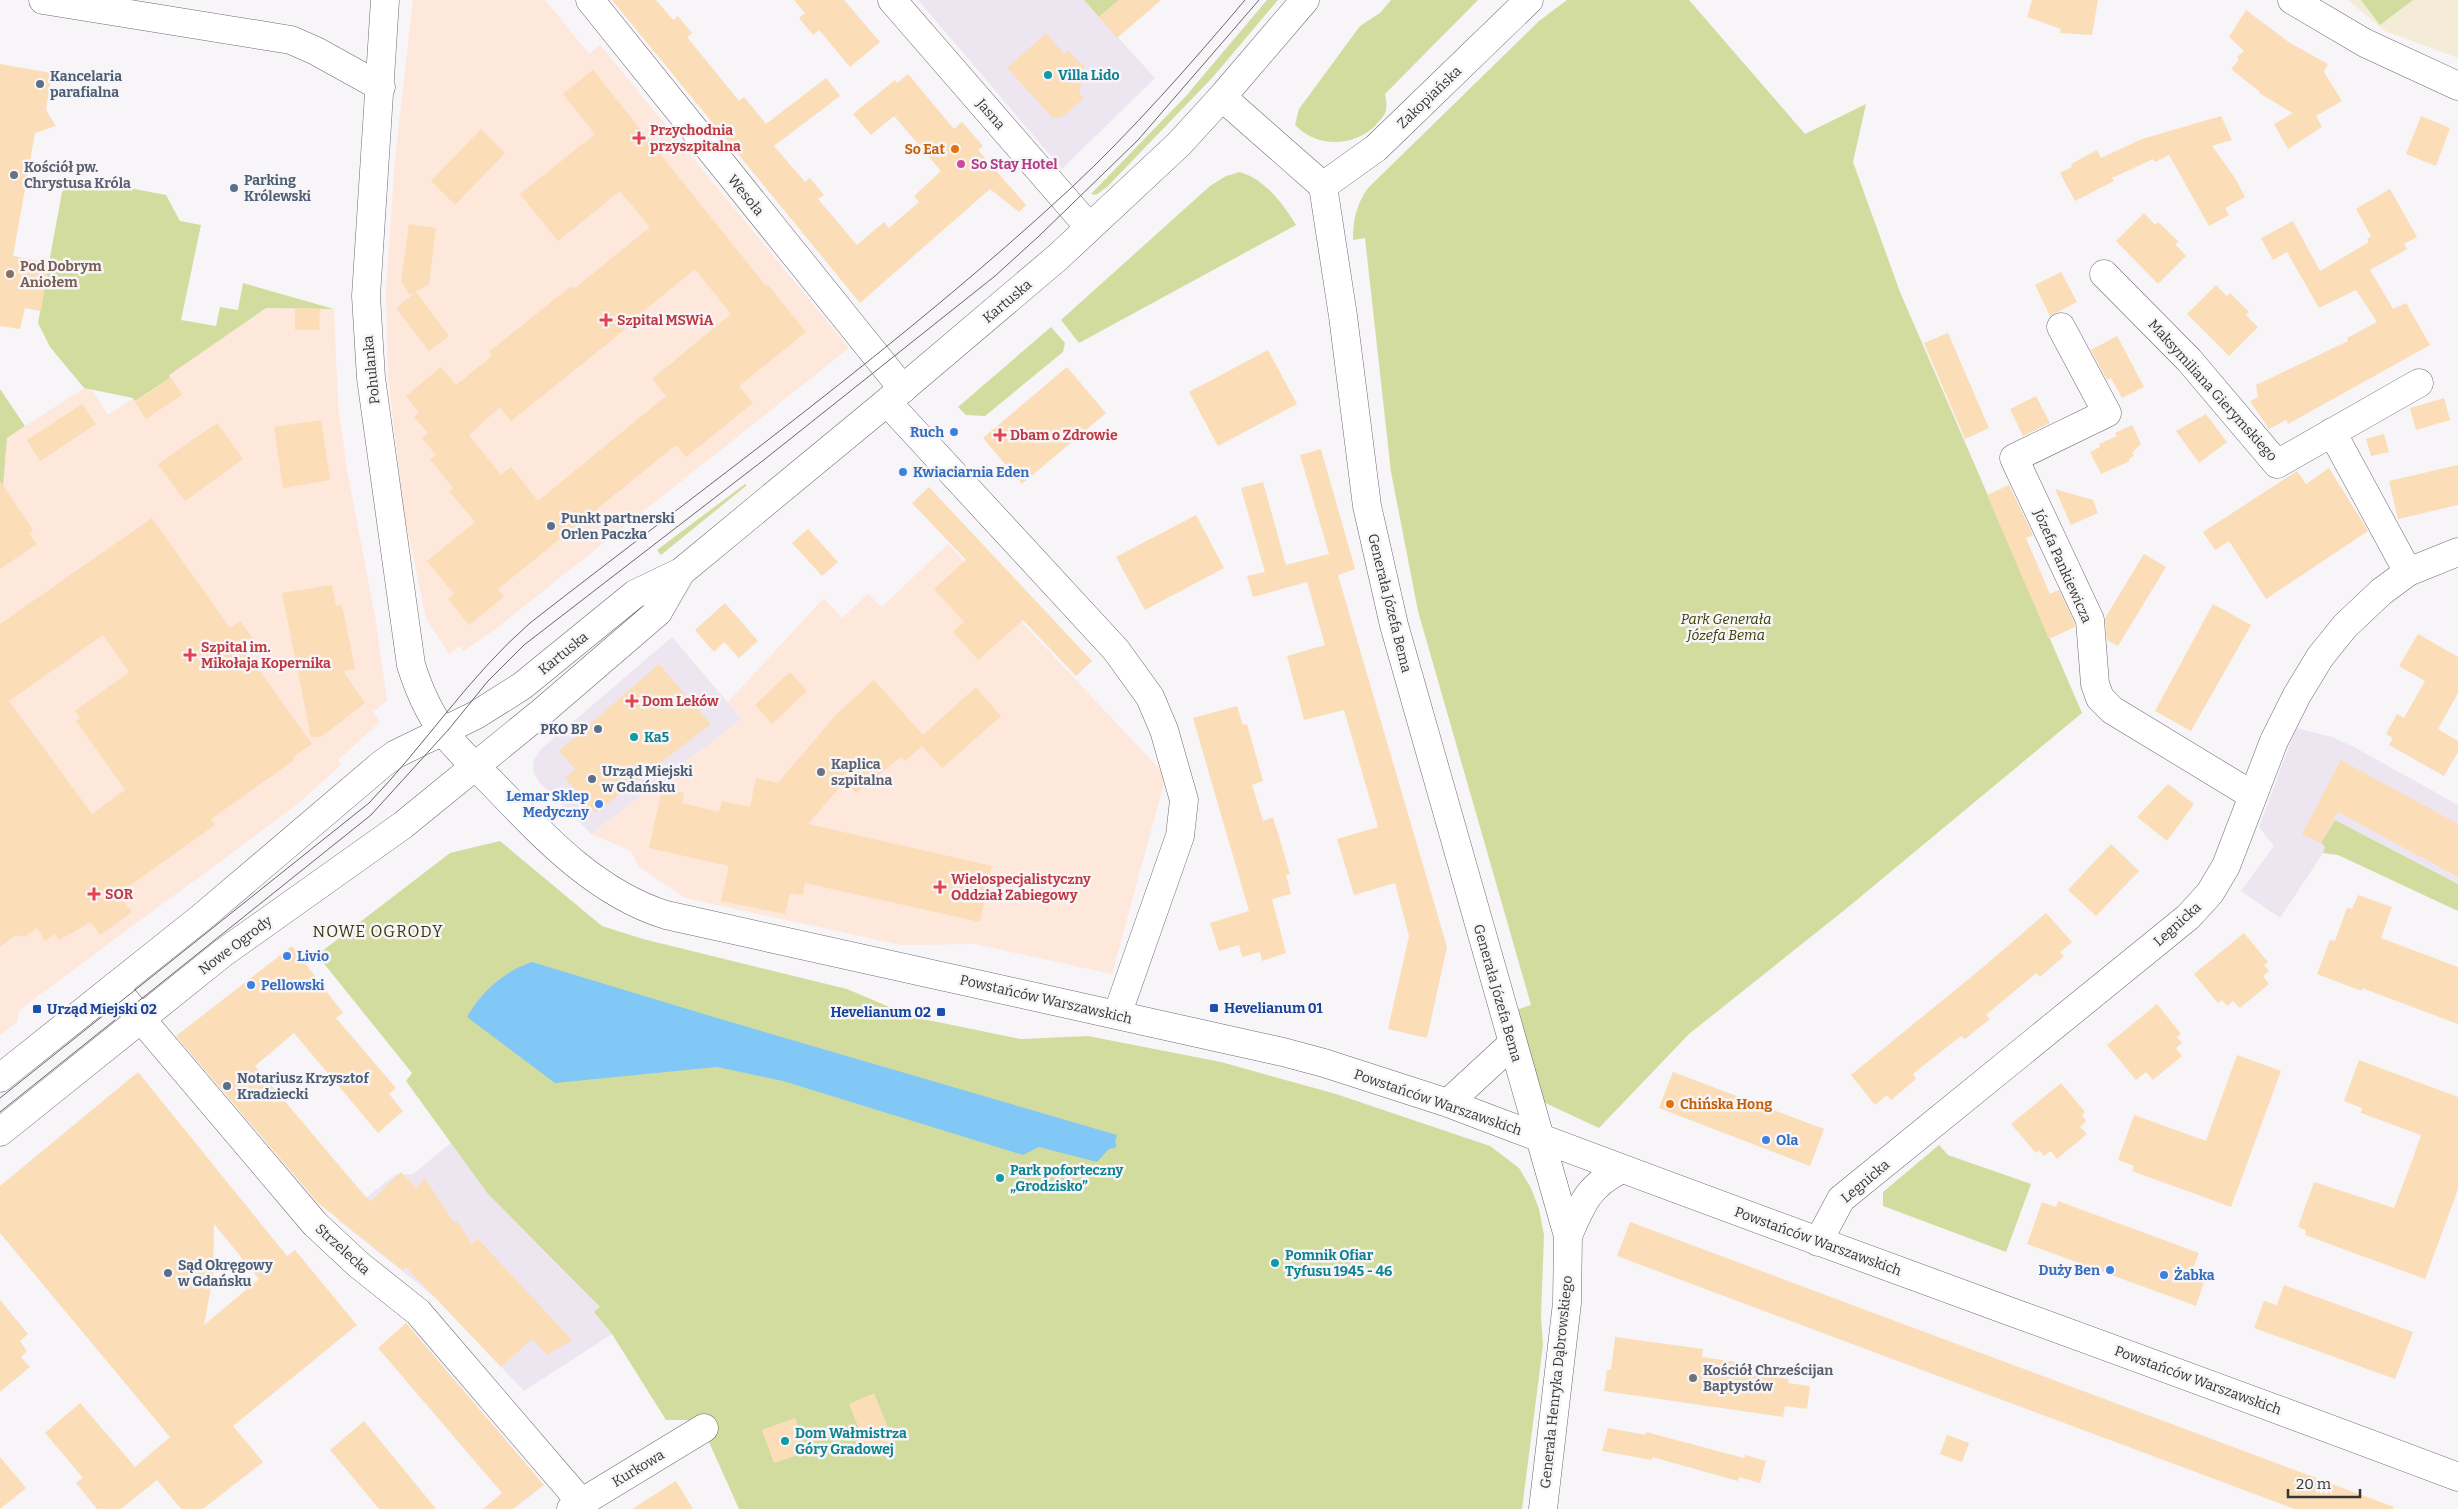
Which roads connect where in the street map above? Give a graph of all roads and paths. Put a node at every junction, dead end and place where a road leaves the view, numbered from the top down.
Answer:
1 (43, 0) edge
2 (385, 0) edge
3 (590, 0) edge
4 (892, 0) edge
5 (1305, 0) edge
6 (1529, 0) edge
7 (2292, 0) edge
8 (2458, 86) edge
9 (380, 87) junction
10 (1222, 97) junction
11 (1323, 186) junction
12 (1089, 227) junction
13 (2104, 274) dead end
14 (2061, 326) dead end
15 (2419, 383) dead end
16 (895, 396) junction
17 (2332, 432) junction
18 (2458, 552) edge
19 (681, 572) junction
20 (2408, 572) junction
21 (443, 731) junction
22 (476, 766) junction
23 (2252, 795) junction
24 (114, 987) junction
25 (1117, 1015) junction
26 (141, 1019) junction
27 (1513, 1043) junction
28 (0, 1078) edge
29 (1448, 1103) junction
30 (0, 1132) edge
31 (1540, 1138) junction
32 (1622, 1169) junction
33 (1568, 1236) junction
34 (1818, 1242) junction
35 (704, 1428) dead end
36 (2458, 1477) edge
37 (576, 1506) edge
38 (1543, 1509) edge

1 - 9 street
2 - 9 street, Pohulanka
3 - 16 street, Wesoła
4 - 12 street, Jasna
5 - 10 street, Kartuska
6 - 11 street, Zakopiańska
7 - 8 street
9 - 21 street, Pohulanka
10 - 11 street
10 - 12 street, Kartuska
11 - 27 street, Generała Józefa Bema
12 - 16 street, Kartuska
13 - 17 street, Maksymiliana Gierymskiego
14 - 23 street, Józefa Pankiewicza
15 - 17 street, Maksymiliana Gierymskiego
16 - 19 street, Kartuska
16 - 25 street, Wesoła
17 - 20 street
18 - 20 street, Legnicka
19 - 21 street, Kartuska
19 - 22 street, Kartuska
20 - 23 street, Legnicka
21 - 22 street, Powstańców Warszawskich
21 - 24 street
22 - 25 street, Powstańców Warszawskich
22 - 26 street, Nowe Ogrody
23 - 34 street, Legnicka
24 - 26 street, Strzelecka
24 - 28 street
25 - 29 street, Powstańców Warszawskich
26 - 30 street, Nowe Ogrody
26 - 37 street, Strzelecka
27 - 29 street
27 - 31 street, Generała Józefa Bema
29 - 31 street, Powstańców Warszawskich
31 - 32 street, Powstańców Warszawskich
31 - 33 street, Generała Henryka Dąbrowskiego
32 - 33 street
32 - 34 street, Powstańców Warszawskich
33 - 38 street, Generała Henryka Dąbrowskiego
34 - 36 street, Powstańców Warszawskich
35 - 37 street, Kurkowa

